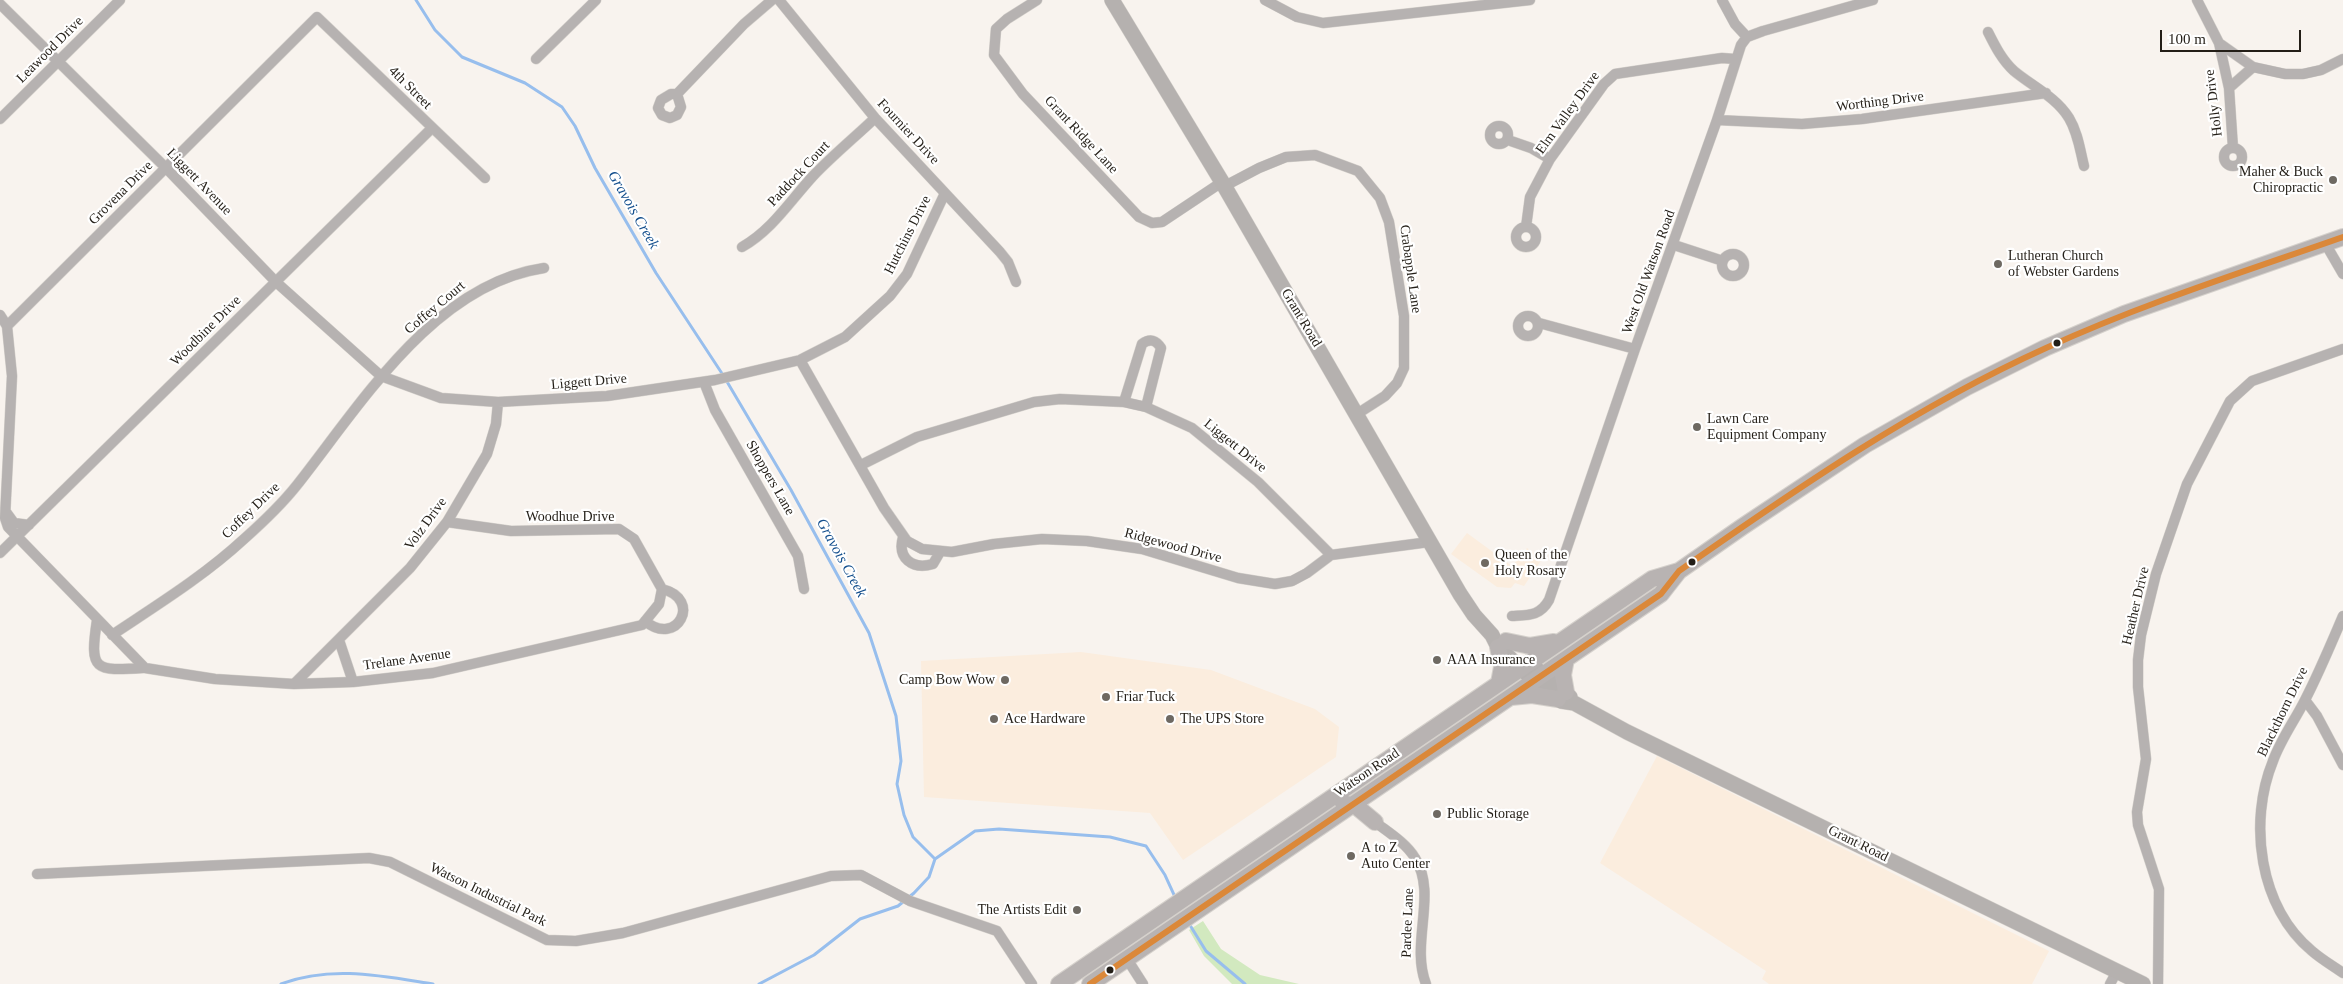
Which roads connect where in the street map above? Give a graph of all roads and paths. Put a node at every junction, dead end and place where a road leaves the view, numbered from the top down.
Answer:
1 (120, 0) edge
2 (596, 0) edge
3 (772, 0) edge
4 (779, 0) edge
5 (1037, 0) edge
6 (1112, 0) edge
7 (1265, 0) edge
8 (1530, 0) edge
9 (1722, 0) edge
10 (1873, 0) edge
11 (2197, 0) edge
12 (0, 4) edge
13 (317, 17) joint
14 (1988, 32) dead end
15 (1747, 37) junction
16 (2219, 44) junction
17 (1736, 59) junction
18 (2343, 59) edge
19 (536, 60) dead end
20 (58, 62) junction
21 (2253, 66) junction
22 (2229, 88) junction
23 (2046, 93) junction
24 (677, 94) dead end
25 (875, 118) junction
26 (0, 119) edge
27 (1717, 120) junction
28 (432, 128) junction
29 (1508, 140) dead end
30 (2233, 148) dead end
31 (1550, 160) junction
32 (2084, 166) dead end
33 (166, 168) junction
34 (486, 178) dead end
35 (1223, 185) junction
36 (945, 193) junction
37 (1526, 227) dead end
38 (2343, 237) edge
39 (2324, 243) junction
40 (1674, 245) junction
41 (742, 247) dead end
42 (1723, 261) dead end
43 (544, 268) dead end
44 (2343, 274) edge
45 (276, 282) junction
46 (1016, 282) dead end
47 (0, 315) edge
48 (1539, 323) dead end
49 (7, 326) junction
50 (1635, 349) junction
51 (2343, 349) edge
52 (800, 360) junction
53 (380, 376) junction
54 (704, 382) junction
55 (498, 402) junction
56 (1124, 402) junction
57 (1146, 408) junction
58 (1357, 414) junction
59 (861, 465) junction
60 (6, 512) junction
61 (447, 522) junction
62 (29, 524) junction
63 (903, 537) junction
64 (16, 538) junction
65 (1429, 542) junction
66 (940, 552) junction
67 (0, 553) edge
68 (1331, 555) junction
69 (1680, 571) junction
70 (662, 589) junction
71 (804, 589) dead end
72 (1512, 616) dead end
73 (2343, 616) edge
74 (97, 620) junction
75 (645, 621) junction
76 (112, 635) junction
77 (339, 640) junction
78 (1561, 640) junction
79 (1499, 641) junction
80 (1566, 659) junction
81 (1524, 665) junction
82 (145, 668) junction
83 (1538, 678) junction
84 (353, 682) junction
85 (1498, 683) junction
86 (294, 684) junction
87 (1509, 697) junction
88 (1566, 698) junction
89 (2306, 700) junction
90 (2343, 764) edge
91 (1369, 793) junction
92 (1339, 805) junction
93 (1375, 822) junction
94 (38, 874) dead end
95 (1126, 959) junction
96 (2343, 973) edge
97 (2114, 977) edge
98 (1032, 984) edge
99 (1059, 984) edge
100 (1090, 984) edge
101 (1143, 984) edge
102 (1426, 984) edge
103 (2144, 984) edge
104 (2158, 984) edge

1 - 20 street, Leawood Drive
2 - 19 street
3 - 24 street
4 - 25 street, Fournier Drive
5 - 35 street, Grant Ridge Lane
6 - 35 street, Grant Road
7 - 8 street
9 - 15 street
10 - 15 street
11 - 16 street, Holly Drive
12 - 20 street, Liggett Avenue
13 - 28 street, 4th Street
13 - 33 street, Grovena Drive
14 - 23 street
15 - 17 street, West Old Watson Road
16 - 21 street
16 - 22 street, Holly Drive
17 - 27 street, West Old Watson Road
17 - 31 street, Elm Valley Drive
18 - 21 street
20 - 26 street, Leawood Drive
20 - 33 street, Liggett Avenue
21 - 22 street
22 - 30 street, Holly Drive
23 - 27 street, Worthing Drive
23 - 32 street
25 - 36 street, Fournier Drive
25 - 41 street, Paddock Court
27 - 40 street, West Old Watson Road
28 - 34 street, 4th Street
28 - 45 street, Woodbine Drive
29 - 31 street
31 - 37 street, Elm Valley Drive
33 - 45 street, Liggett Avenue
33 - 49 street, Grovena Drive
35 - 58 street, Grant Road
35 - 58 street, Crabapple Lane
36 - 46 street, Fournier Drive
36 - 52 street, Hutchins Drive
38 - 39 main road, Watson Road
39 - 44 street
39 - 69 main road, Watson Road
40 - 42 street
40 - 50 street, West Old Watson Road
43 - 53 street, Coffey Court
45 - 53 street, Liggett Avenue
45 - 62 street, Woodbine Drive
47 - 49 street
48 - 50 street
49 - 60 street
50 - 72 street, West Old Watson Road
51 - 104 street, Heather Drive
52 - 54 street, Liggett Drive
52 - 59 street, Ridgewood Drive
53 - 55 street, Liggett Drive
53 - 76 street, Coffey Drive
54 - 55 street, Liggett Drive
54 - 71 street, Shoppers Lane
55 - 61 street, Volz Drive
56 - 57 street, Liggett Drive
56 - 57 street
56 - 59 street, Liggett Drive
57 - 68 street, Liggett Drive
58 - 65 street, Grant Road
59 - 63 street, Ridgewood Drive
60 - 62 street
60 - 64 street
61 - 70 street, Woodhue Drive
61 - 77 street, Volz Drive
62 - 64 street, Woodbine Drive
63 - 66 street, Ridgewood Drive
63 - 66 street, Ridgewood Drive
64 - 67 street, Woodbine Drive
64 - 74 street
65 - 68 street
65 - 79 street, Grant Road
66 - 68 street, Ridgewood Drive
69 - 78 main road, Watson Road
69 - 80 main road, Watson Road
70 - 75 street
70 - 75 street, Woodhue Drive
73 - 89 street, Blackthorn Drive
74 - 76 street
74 - 82 street, Trelane Avenue
75 - 84 street, Trelane Avenue
76 - 82 street
77 - 84 street
77 - 86 street, Volz Drive
78 - 79 main road
78 - 81 main road, Watson Road
79 - 81 street, Grant Road
79 - 85 main road
80 - 83 main road, Watson Road
80 - 88 main road
81 - 83 street, Grant Road
81 - 85 main road, Watson Road
82 - 86 street, Trelane Avenue
83 - 87 main road, Watson Road
83 - 88 street, Grant Road
84 - 86 street, Trelane Avenue
85 - 92 main road, Watson Road
87 - 88 main road
87 - 91 main road, Watson Road
88 - 97 street, Grant Road
89 - 90 street
89 - 96 street, Blackthorn Drive
91 - 92 main road, Watson Road
91 - 93 main road
92 - 93 main road
92 - 95 main road, Watson Road
92 - 99 main road, Watson Road
93 - 102 street, Pardee Lane
94 - 98 street, Watson Industrial Park
95 - 100 main road, Watson Road
95 - 101 street
97 - 103 street, Grant Road

